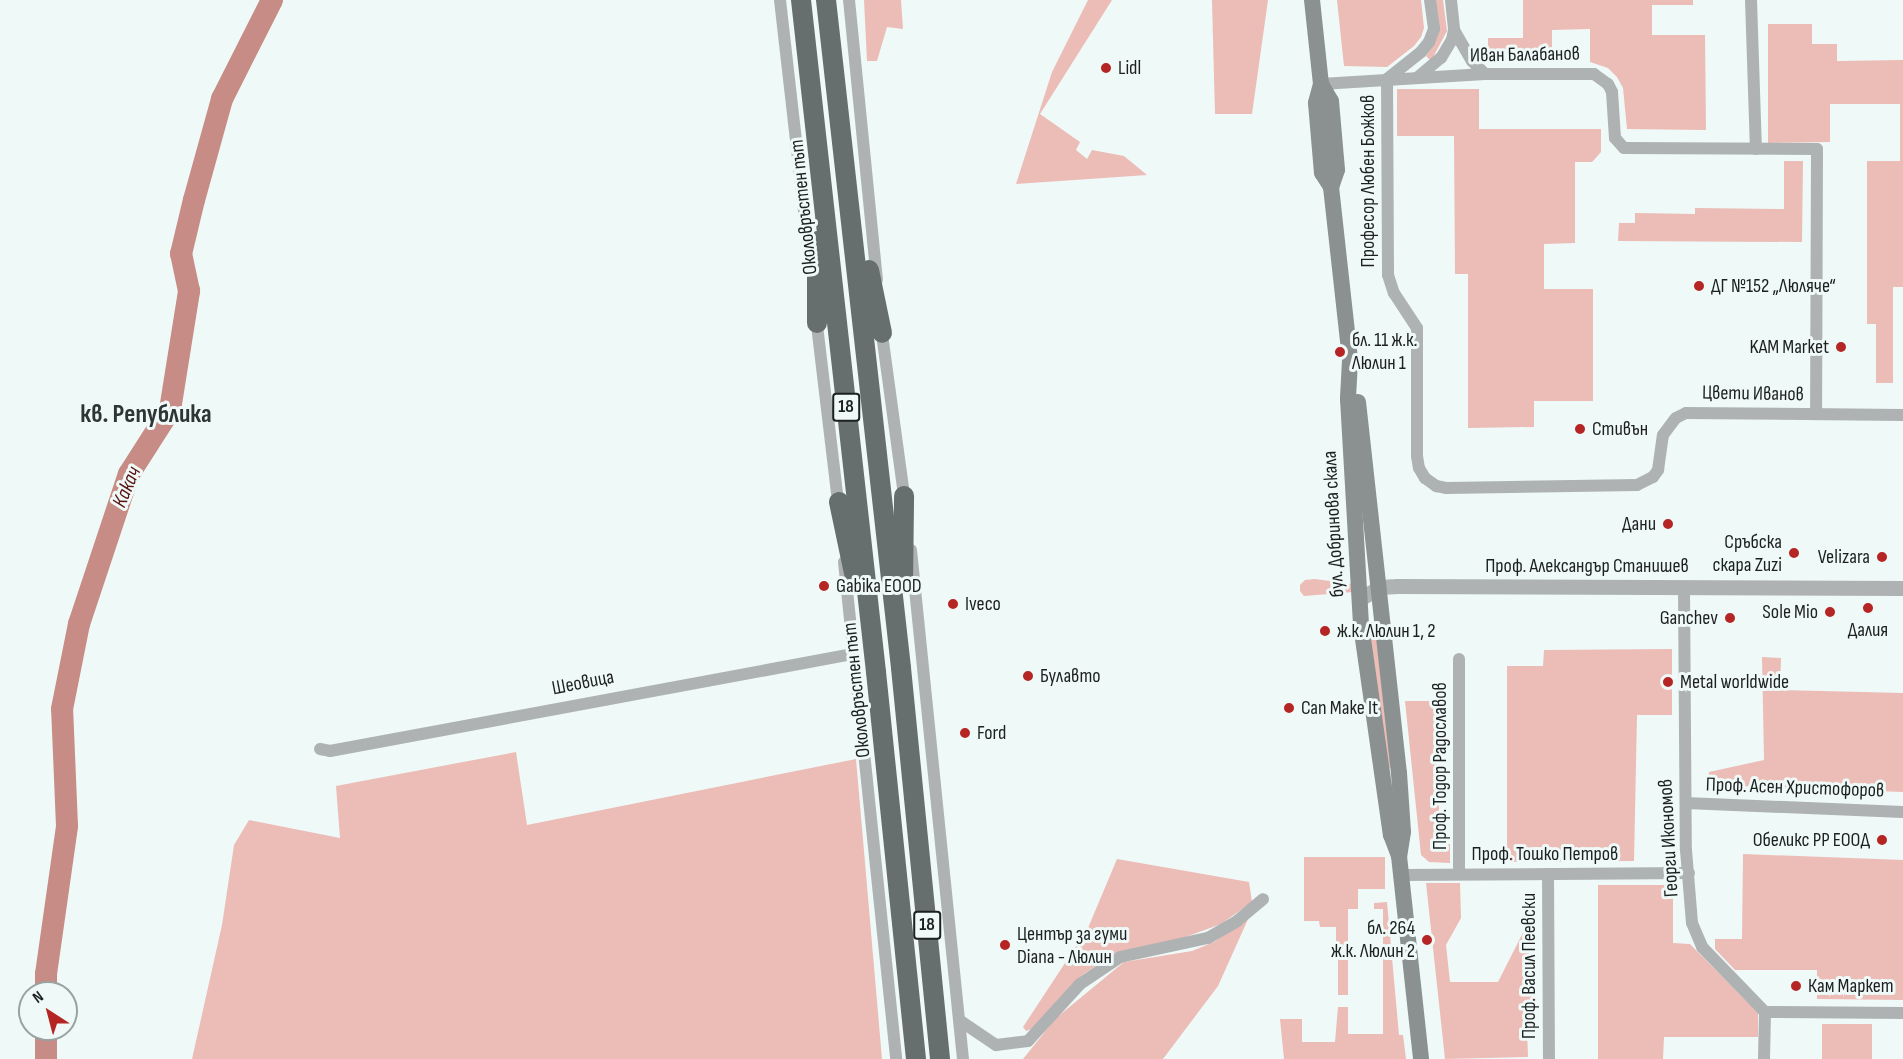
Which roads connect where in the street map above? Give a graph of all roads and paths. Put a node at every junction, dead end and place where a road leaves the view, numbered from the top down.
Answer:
1 (780, 0) edge
2 (801, 0) edge
3 (826, 0) edge
4 (849, 0) edge
5 (1312, 0) edge
6 (1430, 0) edge
7 (1451, 0) edge
8 (1751, 0) edge
9 (1454, 30) junction
10 (1485, 74) junction
11 (1418, 77) junction
12 (1387, 79) junction
13 (1321, 84) junction
14 (817, 142) junction
15 (1756, 149) junction
16 (847, 171) junction
17 (817, 323) junction
18 (882, 333) junction
19 (1350, 360) junction
20 (1816, 414) junction
21 (1903, 415) edge
22 (1541, 487) joint
23 (904, 496) junction
24 (839, 502) junction
25 (1358, 571) junction
26 (1379, 587) junction
27 (1684, 588) junction
28 (1903, 588) edge
29 (1360, 598) junction
30 (853, 654) junction
31 (1459, 658) dead end
32 (902, 668) junction
33 (876, 672) junction
34 (320, 749) dead end
35 (1686, 804) junction
36 (1903, 812) edge
37 (1399, 856) junction
38 (1689, 873) junction
39 (1459, 874) junction
40 (1548, 874) junction
41 (1401, 875) junction
42 (1263, 899) dead end
43 (1765, 1012) junction
44 (1903, 1013) edge
45 (959, 1020) junction
46 (896, 1059) edge
47 (916, 1059) edge
48 (940, 1059) edge
49 (963, 1059) edge
50 (1421, 1059) edge
51 (1549, 1059) edge
52 (1764, 1059) edge

1 - 17 street, Околовръстен път
2 - 14 highway, Околовръстен път / 18
3 - 16 highway, 18
4 - 18 street
5 - 13 main road, бул. Добринова скала
6 - 12 street
7 - 9 street
8 - 15 street
9 - 10 street
9 - 11 street
10 - 11 street, Иван Балабанов
10 - 15 street, Иван Балабанов
11 - 12 street, Иван Балабанов
12 - 13 street, Иван Балабанов
12 - 22 street, Професор Любен Божков
13 - 19 main road, бул. Добринова скала
14 - 17 highway
14 - 33 highway, Околовръстен път / 18
15 - 20 street, Иван Балабанов
16 - 18 highway
16 - 32 highway, 18
17 - 24 street, Околовръстен път
18 - 23 street
19 - 25 main road, бул. Добринова скала
19 - 26 main road, бул. Добринова скала
20 - 21 street, Цвети Иванов
20 - 22 street, Цвети Иванов
23 - 32 highway
23 - 45 street
24 - 30 street, Околовръстен път
24 - 33 highway
25 - 26 street
25 - 29 main road, бул. Добринова скала
26 - 27 street, Проф. Александър Станишев
26 - 29 street
26 - 37 main road, бул. Добринова скала
27 - 28 street, Проф. Александър Станишев
27 - 35 street, Георги Икономов
29 - 37 main road, бул. Добринова скала
30 - 34 street, Шеовица
30 - 46 street, Околовръстен път
31 - 39 street, Проф. Тодор Радославов
32 - 48 highway, 18
33 - 47 highway, Околовръстен път / 18
35 - 36 street, Проф. Асен Христофоров
35 - 38 street, Георги Икономов
37 - 41 main road, бул. Добринова скала
38 - 40 street, Проф. Тошко Петров
38 - 43 street, Георги Икономов
39 - 40 street, Проф. Тошко Петров
39 - 41 street, Проф. Тошко Петров
40 - 51 street, Проф. Васил Пеевски
41 - 50 main road, бул. Добринова скала
42 - 45 street
43 - 44 street
43 - 52 street
45 - 49 street

